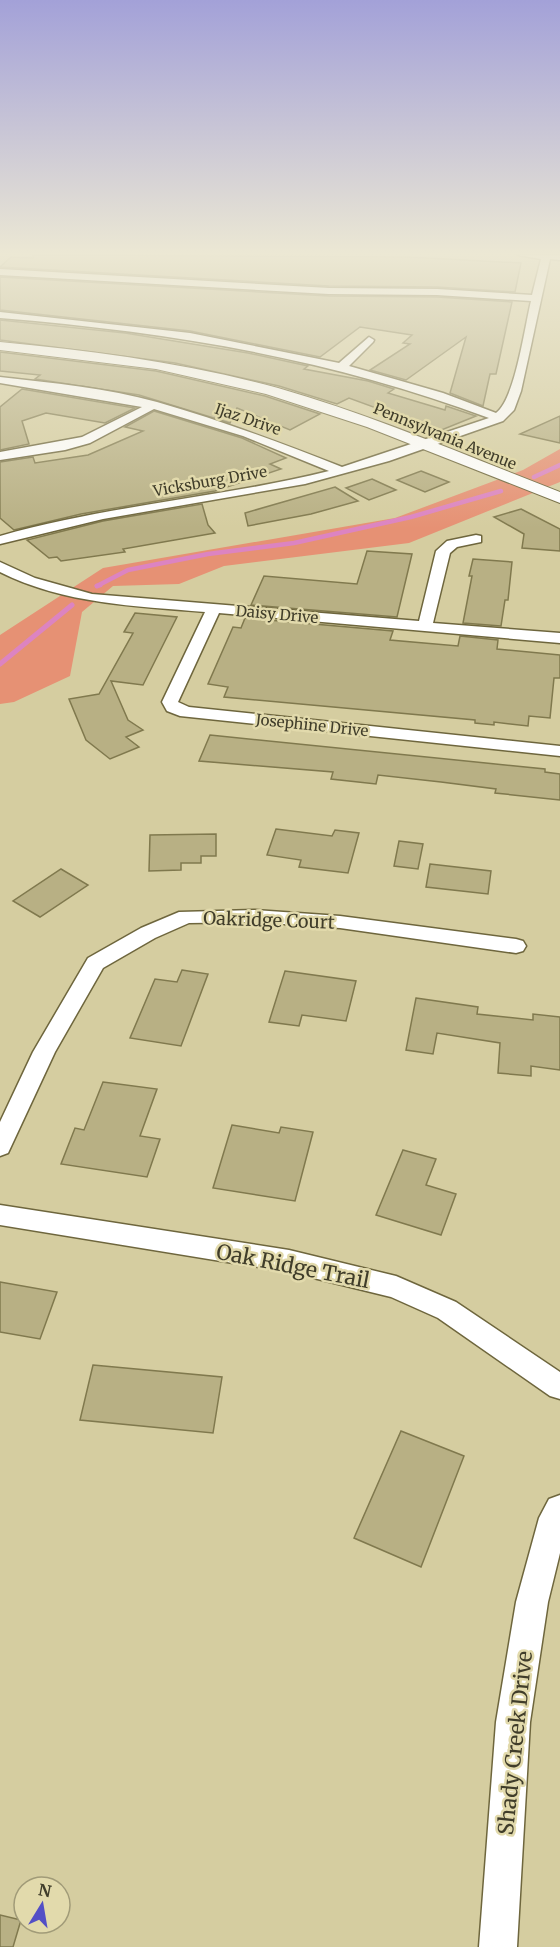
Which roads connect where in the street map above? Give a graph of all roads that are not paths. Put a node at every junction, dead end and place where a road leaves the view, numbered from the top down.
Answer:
1 (0, 346) edge
2 (245, 346) edge
3 (365, 346) edge
4 (525, 346) edge
5 (340, 368) junction
6 (0, 380) edge
7 (154, 405) junction
8 (499, 418) junction
9 (424, 445) junction
10 (0, 456) edge
11 (341, 471) junction
12 (560, 498) edge
13 (476, 539) dead end
14 (0, 540) edge
15 (0, 566) edge
16 (214, 608) junction
17 (425, 626) junction
18 (560, 638) edge
19 (560, 751) edge
20 (516, 946) dead end
21 (0, 1147) edge
22 (0, 1215) edge
23 (560, 1387) edge
24 (560, 1509) edge
25 (498, 1947) edge

1 - 9 street, Pennsylvania Avenue
2 - 5 street
3 - 5 street
4 - 8 street
5 - 8 street
6 - 7 street, Ijaz Drive
7 - 10 street
7 - 11 street, Ijaz Drive
8 - 9 street, Vicksburg Drive
9 - 11 street, Vicksburg Drive
9 - 12 street, Pennsylvania Avenue
11 - 14 street, Vicksburg Drive
13 - 17 street
15 - 16 street, Daisy Drive
16 - 17 street, Daisy Drive
16 - 19 street, Josephine Drive
17 - 18 street, Daisy Drive
20 - 21 street, Oakridge Court
22 - 23 street, Oak Ridge Trail
24 - 25 street, Shady Creek Drive

